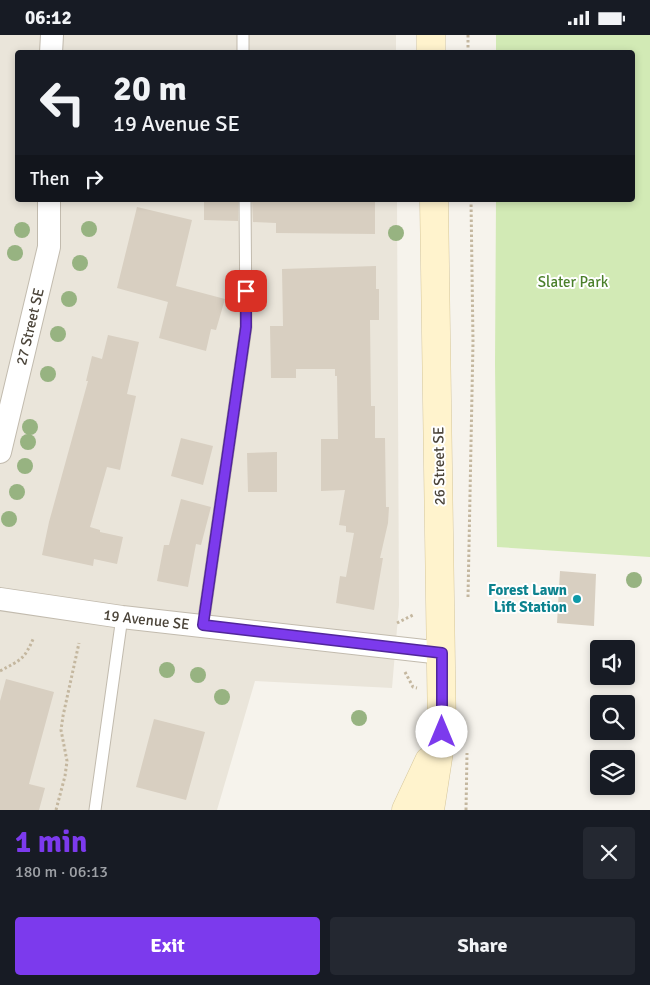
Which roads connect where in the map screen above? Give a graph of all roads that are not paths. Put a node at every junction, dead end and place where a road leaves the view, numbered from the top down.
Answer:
1 (52, 35) edge
2 (243, 35) edge
3 (431, 35) edge
4 (51, 50) edge
5 (244, 50) edge
6 (432, 50) edge
7 (49, 202) edge
8 (245, 202) edge
9 (434, 202) edge
10 (0, 452) edge
11 (0, 599) edge
12 (122, 617) junction
13 (203, 625) junction
14 (442, 653) junction
15 (442, 732) junction
16 (95, 810) edge
17 (406, 810) edge
18 (430, 810) edge

1 - 4 street
2 - 5 lane
3 - 6 street
7 - 10 street, 27 Street SE
8 - 13 lane
9 - 14 street, 26 Street SE
11 - 12 street, 19 Avenue SE
12 - 13 street, 19 Avenue SE
12 - 16 lane
13 - 14 street, 19 Avenue SE
14 - 15 street, 26 Street SE
15 - 17 street, 26 Street SE
15 - 18 street, 26 Street SE

